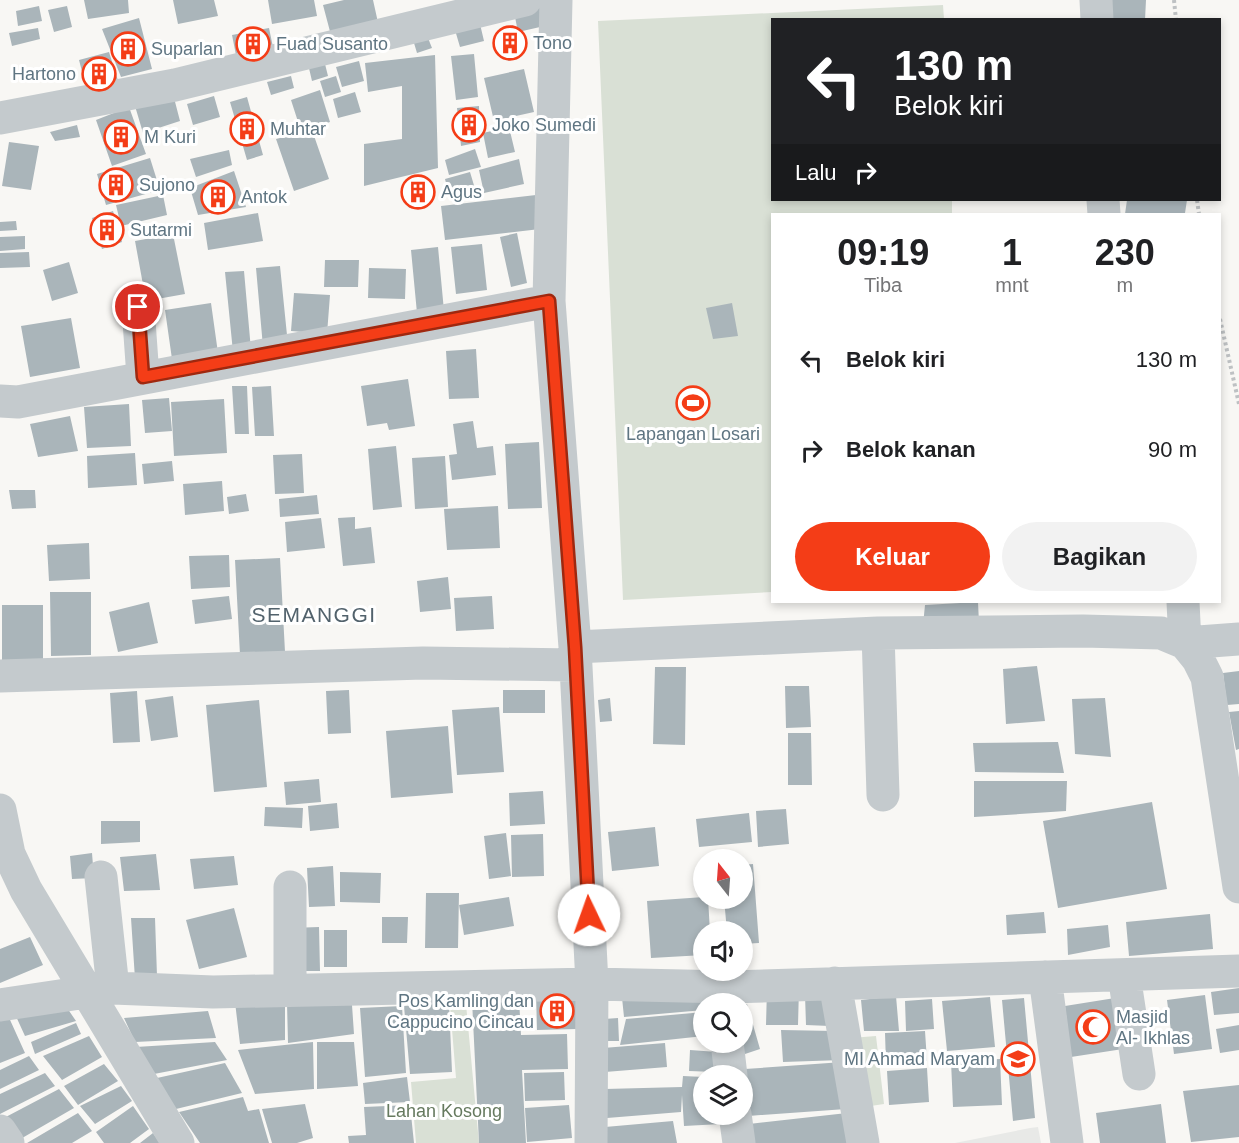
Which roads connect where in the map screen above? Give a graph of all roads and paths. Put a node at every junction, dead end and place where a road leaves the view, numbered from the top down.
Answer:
1 (525, 0) edge
2 (556, 0) edge
3 (1096, 0) edge
4 (1174, 0) edge
5 (1097, 18) edge
6 (1176, 18) edge
7 (0, 118) edge
8 (549, 301) junction
9 (138, 307) dead end
10 (1221, 323) edge
11 (143, 377) junction
12 (0, 401) edge
13 (1239, 404) edge
14 (1183, 603) edge
15 (878, 633) junction
16 (1239, 639) edge
17 (1185, 644) junction
18 (575, 656) junction
19 (0, 676) edge
20 (883, 795) dead end
21 (0, 810) edge
22 (101, 877) dead end
23 (290, 887) dead end
24 (1239, 887) edge
25 (1239, 971) edge
26 (1124, 975) junction
27 (1045, 977) junction
28 (835, 983) junction
29 (592, 984) junction
30 (101, 990) junction
31 (290, 990) junction
32 (704, 993) edge
33 (747, 993) edge
34 (0, 1005) edge
35 (1139, 1074) dead end
36 (737, 1125) edge
37 (0, 1131) edge
38 (9, 1143) edge
39 (178, 1143) edge
40 (591, 1143) edge
41 (739, 1143) edge
42 (863, 1143) edge
43 (1067, 1143) edge

1 - 7 street
2 - 8 street
3 - 5 street
4 - 6 path
8 - 11 street
8 - 18 street
9 - 11 street
10 - 13 path
11 - 12 street
14 - 17 street
15 - 17 street
15 - 18 street
15 - 20 street
16 - 17 street
17 - 24 street
18 - 19 street
18 - 29 street
21 - 30 street
22 - 30 street
23 - 31 street
25 - 26 street
26 - 27 street
26 - 35 street
27 - 28 street
27 - 43 street
28 - 33 street
28 - 42 street
29 - 31 street
29 - 32 street
29 - 40 street
30 - 31 street
30 - 34 street
30 - 39 street
36 - 41 street
37 - 38 street

